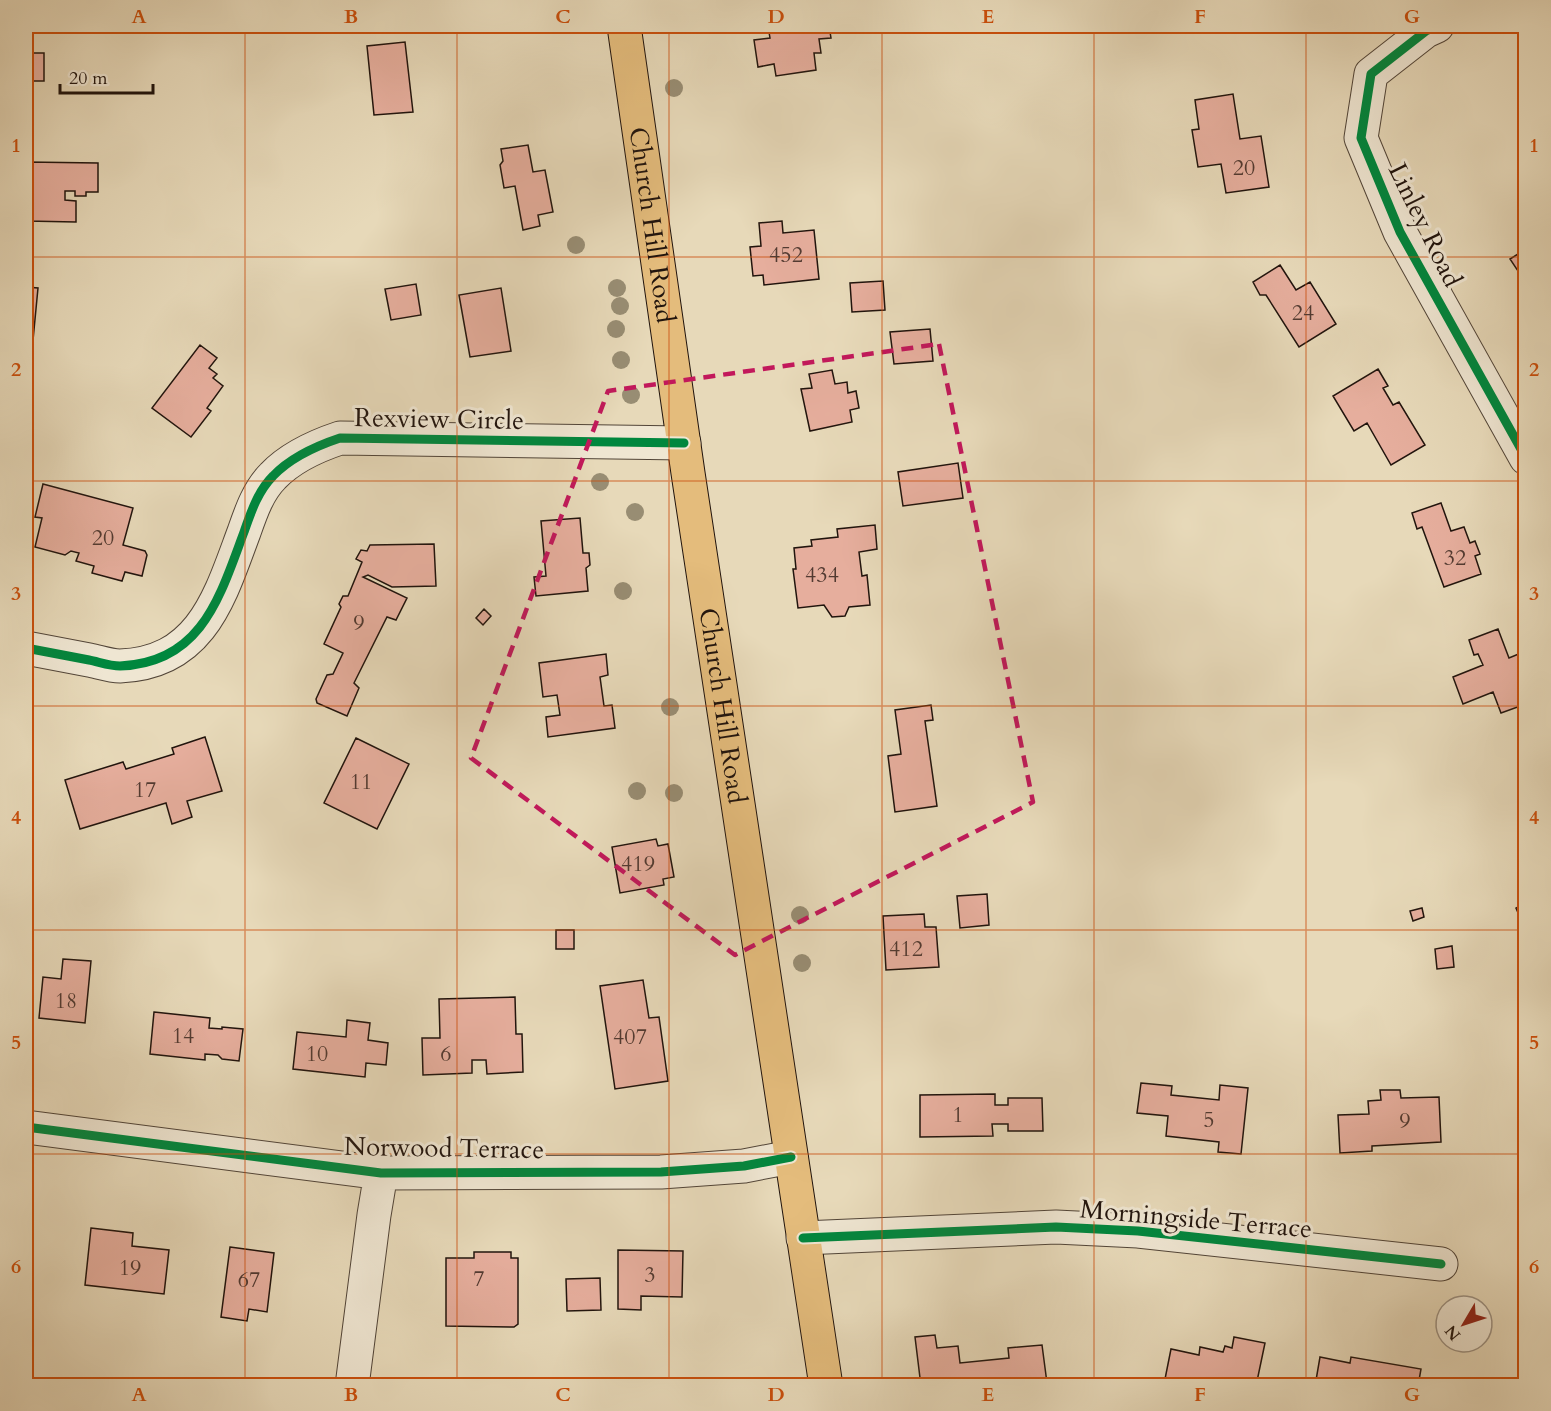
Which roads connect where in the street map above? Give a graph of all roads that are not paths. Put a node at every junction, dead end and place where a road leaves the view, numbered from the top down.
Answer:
1 (624, 26) edge
2 (1437, 26) edge
3 (684, 443) junction
4 (1526, 458) edge
5 (26, 648) edge
6 (26, 1127) edge
7 (791, 1157) junction
8 (381, 1173) junction
9 (803, 1239) junction
10 (1441, 1264) dead end
11 (352, 1386) edge
12 (826, 1386) edge

1 - 3 main road, Church Hill Road
2 - 4 street, Linley Road
3 - 5 street, Rexview Circle
3 - 7 main road, Church Hill Road
6 - 8 street, Norwood Terrace
7 - 8 street, Norwood Terrace
7 - 9 main road, Church Hill Road
8 - 11 street
9 - 10 street, Morningside Terrace
9 - 12 main road, Church Hill Road

